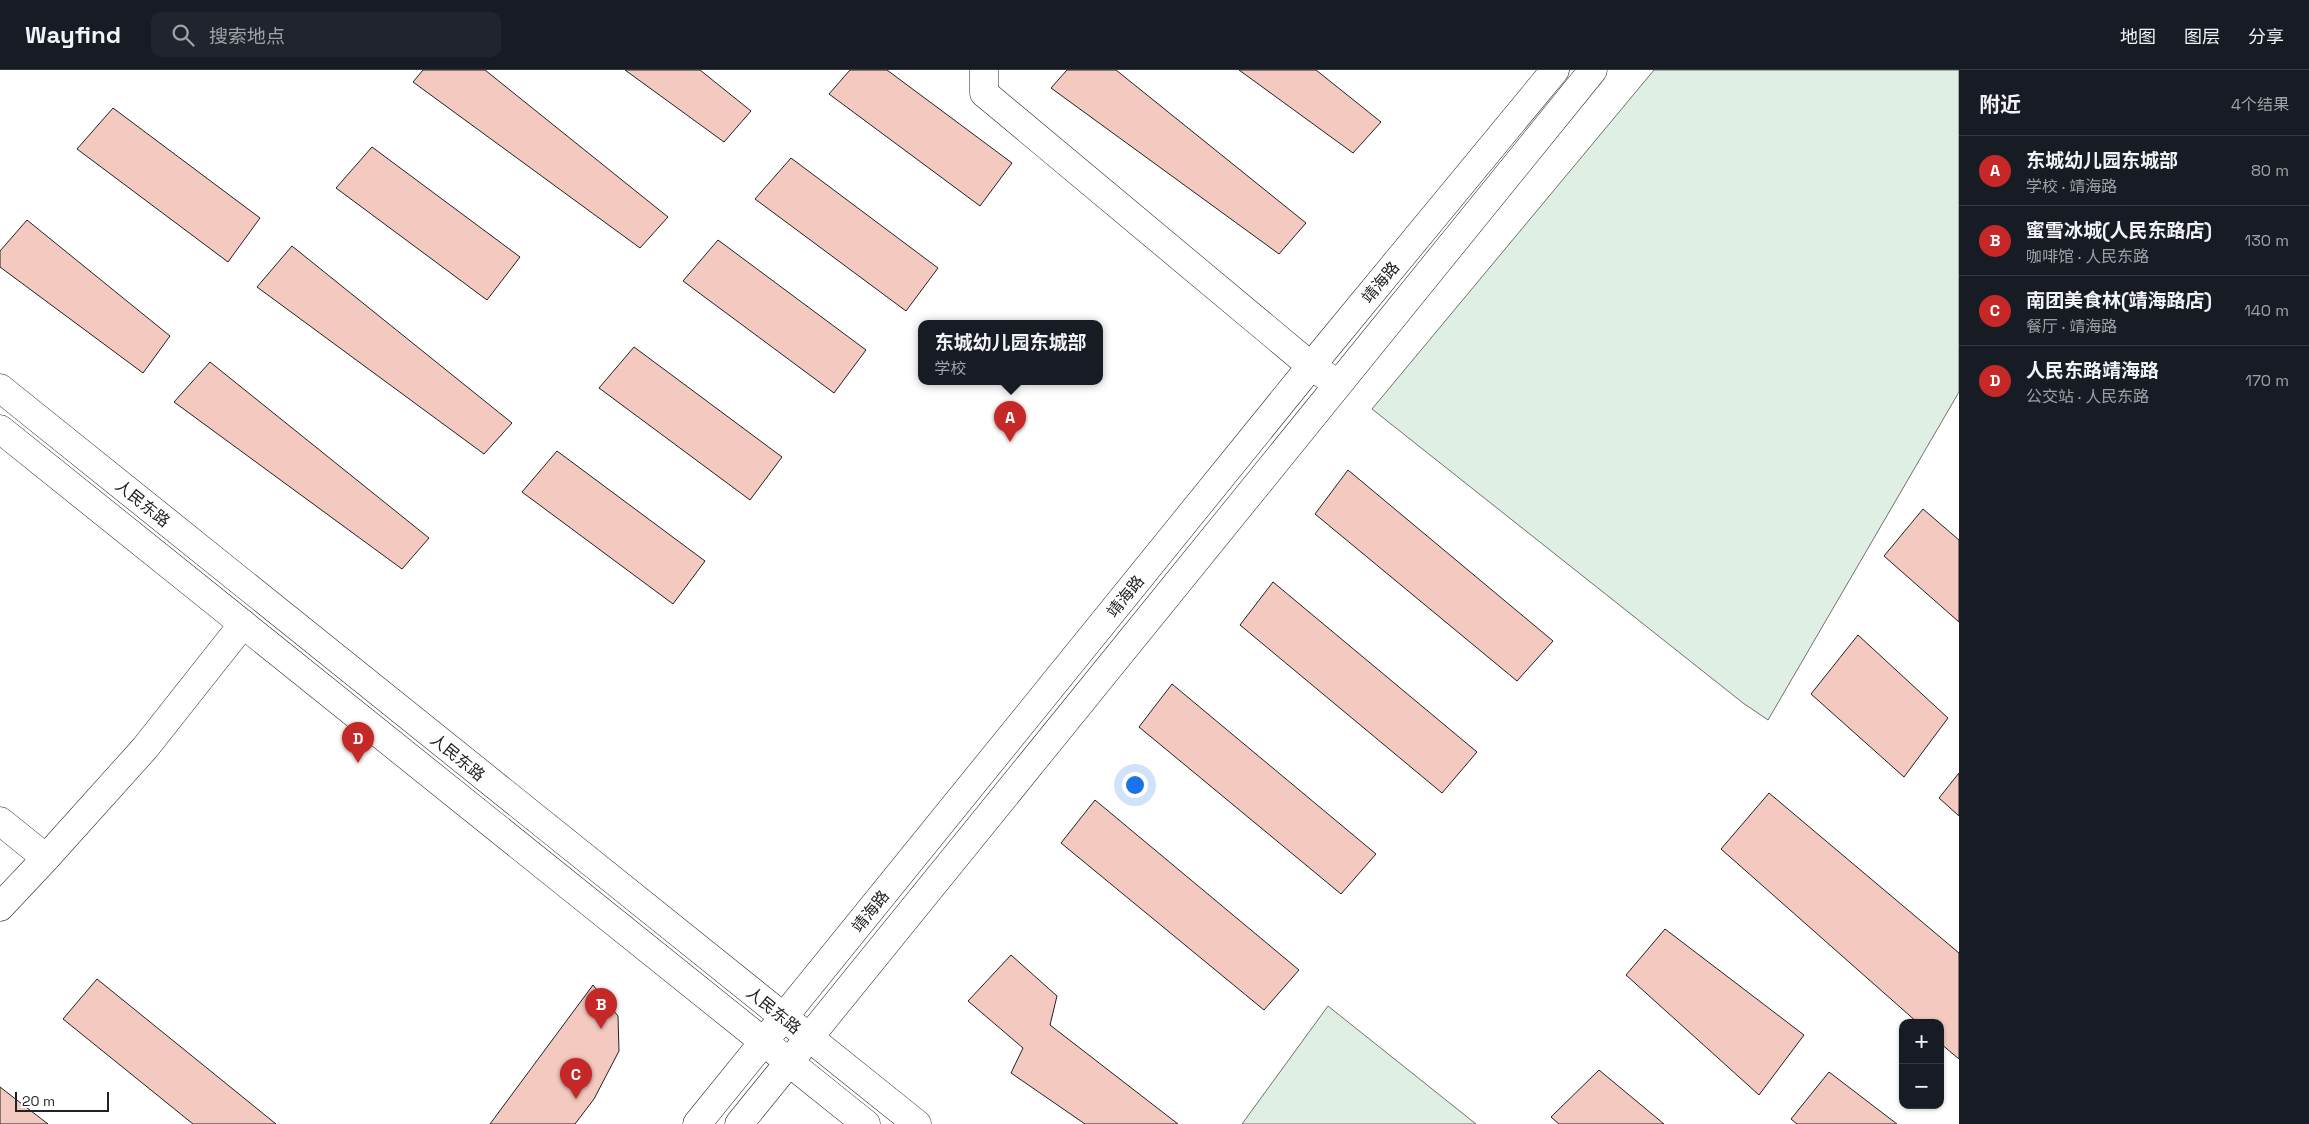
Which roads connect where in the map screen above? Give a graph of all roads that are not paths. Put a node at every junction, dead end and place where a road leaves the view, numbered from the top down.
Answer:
1 (984, 70) edge
2 (1555, 70) edge
3 (1592, 70) edge
4 (1311, 366) junction
5 (1338, 384) junction
6 (0, 388) edge
7 (0, 429) edge
8 (243, 624) junction
9 (0, 821) edge
10 (46, 858) junction
11 (0, 907) edge
12 (784, 1017) junction
13 (809, 1037) junction
14 (763, 1042) junction
15 (789, 1062) junction
16 (697, 1124) edge
17 (739, 1124) edge
18 (866, 1124) edge
19 (917, 1124) edge

1 - 4 street
2 - 4 street, 靖海路
3 - 5 street, 靖海路
4 - 5 street
4 - 12 street, 靖海路
5 - 13 street, 靖海路
6 - 12 street, 人民东路
7 - 8 street, 人民东路
8 - 10 street
8 - 14 street, 人民东路
9 - 10 street
10 - 11 street
12 - 13 street, 人民东路
12 - 14 street, 靖海路
13 - 15 street, 靖海路
13 - 19 street, 人民东路
14 - 15 street, 人民东路
14 - 16 street, 靖海路
15 - 17 street, 靖海路
15 - 18 street, 人民东路

